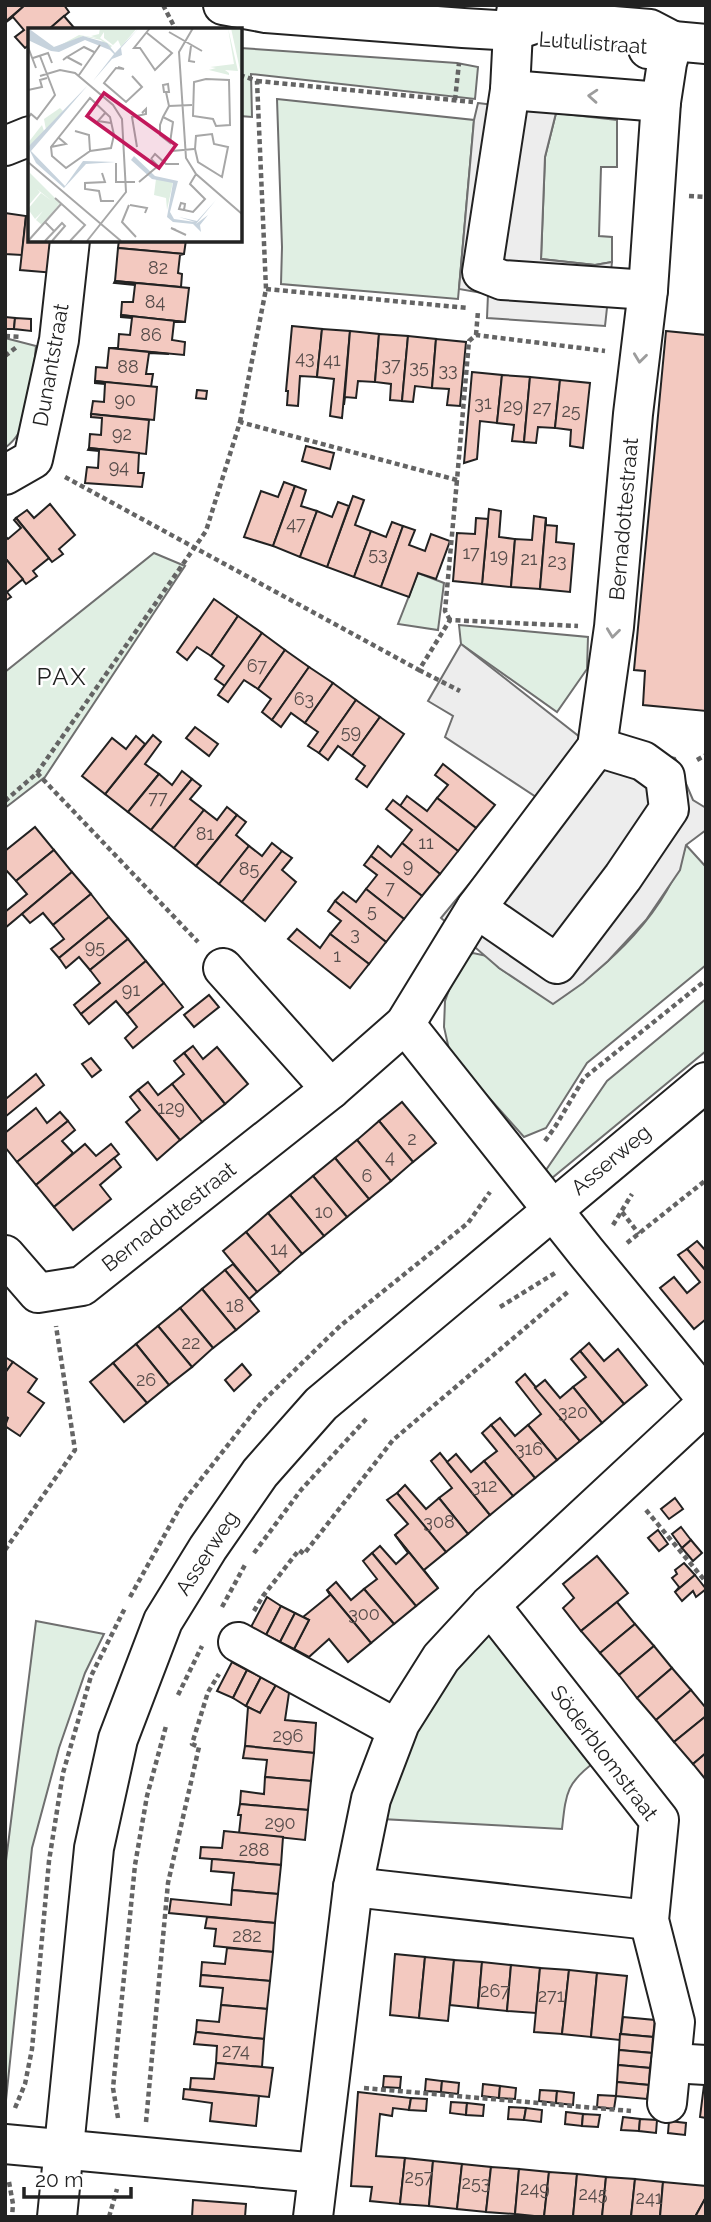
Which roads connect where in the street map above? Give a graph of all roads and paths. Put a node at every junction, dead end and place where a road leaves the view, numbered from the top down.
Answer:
1 (163, 5) edge
2 (223, 5) edge
3 (515, 18) edge
4 (175, 28) edge
5 (690, 42) edge
6 (242, 76) edge
7 (257, 81) junction
8 (510, 90) junction
9 (661, 102) junction
10 (28, 137) edge
11 (5, 146) edge
12 (70, 242) edge
13 (266, 289) junction
14 (649, 290) junction
15 (480, 291) junction
16 (476, 335) junction
17 (5, 336) edge
18 (641, 355) junction
19 (5, 356) edge
20 (240, 422) junction
21 (19, 467) edge
22 (457, 480) junction
23 (194, 549) junction
24 (450, 620) junction
25 (614, 627) junction
26 (419, 670) junction
27 (460, 691) dead end
28 (597, 747) junction
29 (37, 774) junction
30 (5, 801) edge
31 (476, 908) junction
32 (223, 968) joint
33 (405, 1024) junction
34 (706, 1082) edge
35 (331, 1089) junction
36 (706, 1180) edge
37 (634, 1191) dead end
38 (552, 1209) junction
39 (622, 1212) junction
40 (639, 1234) junction
41 (5, 1255) edge
42 (592, 1260) junction
43 (51, 1291) junction
44 (493, 1313) dead end
45 (706, 1401) edge
46 (375, 1411) dead end
47 (622, 1482) junction
48 (5, 1550) edge
49 (706, 1582) edge
50 (490, 1605) junction
51 (219, 1634) junction
52 (176, 1699) dead end
53 (167, 1723) dead end
54 (397, 1729) junction
55 (353, 1887) junction
56 (649, 1920) junction
57 (689, 2064) edge
58 (328, 2085) junction
59 (667, 2103) joint
60 (5, 2144) edge
61 (64, 2150) junction
62 (131, 2156) junction
63 (318, 2173) junction
64 (58, 2217) edge
65 (313, 2217) edge

1 - 4 path
2 - 3 street, Lutulistraat
3 - 5 street, Lutulistraat
3 - 8 street
5 - 9 street, Lutulistraat
6 - 7 path
7 - 8 path
7 - 13 path
9 -> 8 street
8 - 15 street
9 - 14 street, Bernadottestraat
10 - 11 street
12 - 21 street, Dunantstraat
13 - 15 path
13 - 20 path
14 - 15 street
14 - 18 street, Bernadottestraat
15 - 16 path
16 - 18 path
16 - 22 path
17 - 19 path
18 -> 25 street, Bernadottestraat
20 - 22 path
20 - 23 path
21 - 23 path
22 - 24 path
23 - 26 path
23 - 29 path
24 - 25 path
24 - 26 path
25 -> 28 street, Bernadottestraat
26 - 27 path
28 - 31 street, Bernadottestraat
28 - 31 street
29 - 30 path
29 - 32 path
31 - 33 street, Bernadottestraat
32 - 35 street
33 - 35 street, Bernadottestraat
33 - 38 street
34 - 38 street, Asserweg
35 - 43 street, Bernadottestraat
36 - 40 path
37 - 39 path, Asserweg
38 - 42 street
38 - 61 street, Asserweg
39 - 40 path
39 - 42 path, Asserweg
40 - 42 path
41 - 43 street
42 - 44 path, Asserweg
42 - 45 street
42 - 51 path
43 - 48 path
45 - 47 street
46 - 51 path, Asserweg
47 - 49 path
47 - 50 street
50 - 54 street
50 - 56 street, Söderblomstraat
51 - 52 path, Asserweg
51 - 54 street
51 - 62 path
53 - 62 path
54 - 55 street
55 - 56 street
55 - 58 street
56 - 57 street, Söderblomstraat
57 - 59 street, Söderblomstraat
58 - 59 path
58 - 63 street
60 - 61 street
61 - 62 street
61 - 64 street, Asserweg
62 - 63 street
63 - 65 street

